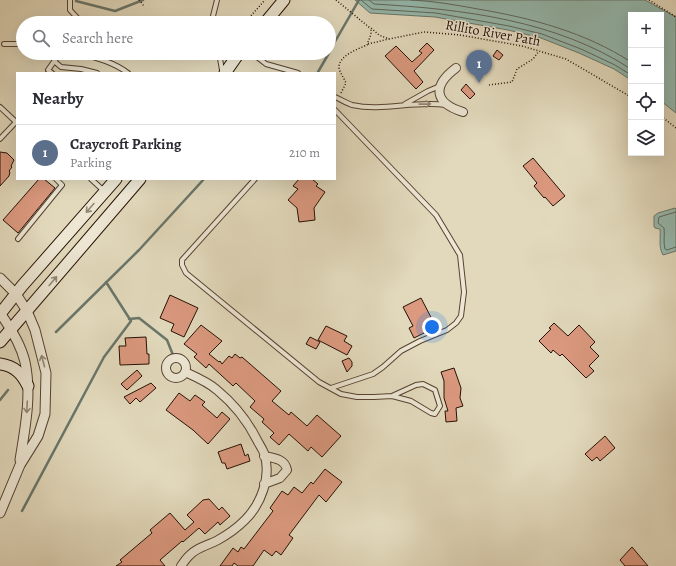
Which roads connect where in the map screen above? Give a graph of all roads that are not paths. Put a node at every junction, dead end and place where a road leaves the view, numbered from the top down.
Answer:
1 (70, 0) edge
2 (217, 0) edge
3 (282, 3) edge
4 (76, 16) edge
5 (213, 16) edge
6 (271, 16) edge
7 (4, 44) dead end
8 (16, 44) edge
9 (104, 60) edge
10 (220, 60) edge
11 (233, 60) edge
12 (261, 60) edge
13 (54, 61) joint
14 (456, 68) dead end
15 (50, 71) edge
16 (93, 72) edge
17 (126, 72) edge
18 (222, 72) edge
19 (294, 72) edge
20 (440, 86) junction
21 (337, 97) edge
22 (403, 105) junction
23 (447, 105) junction
24 (0, 107) edge
25 (336, 111) edge
26 (463, 112) dead end
27 (16, 122) edge
28 (0, 139) edge
29 (57, 180) edge
30 (92, 180) edge
31 (115, 180) edge
32 (139, 180) edge
33 (254, 180) edge
34 (104, 191) junction
35 (18, 239) dead end
36 (0, 278) edge
37 (16, 294) junction
38 (27, 311) junction
39 (0, 313) edge
40 (11, 329) junction
41 (0, 342) edge
42 (0, 364) edge
43 (185, 372) dead end
44 (28, 386) junction
45 (330, 388) junction
46 (392, 396) junction
47 (264, 456) junction
48 (20, 465) junction
49 (264, 484) junction
50 (0, 513) edge
51 (181, 566) edge

1 - 4 lane
2 - 5 lane
3 - 6 main road
7 - 8 lane
9 - 17 lane
10 - 18 lane
11 - 18 main road
12 - 19 lane
13 - 15 lane
13 - 16 lane
14 - 20 street
20 - 22 lane
20 - 23 street
21 - 22 lane
22 -> 23 lane
23 - 26 street
24 - 27 lane
25 - 45 lane
27 - 28 lane
29 - 35 lane
30 - 34 lane
31 - 34 main road
38 -> 32 main road
33 - 45 lane
34 -> 37 main road
36 - 37 street
37 - 38 street
37 - 39 main road
38 - 40 main road
48 -> 38 street
39 - 40 street
40 - 41 main road
40 - 44 street
42 - 44 main road
43 - 47 street
44 -> 48 street
45 - 46 lane
46 - 46 lane
47 - 49 street
47 - 49 street
48 - 50 street
49 - 51 street

